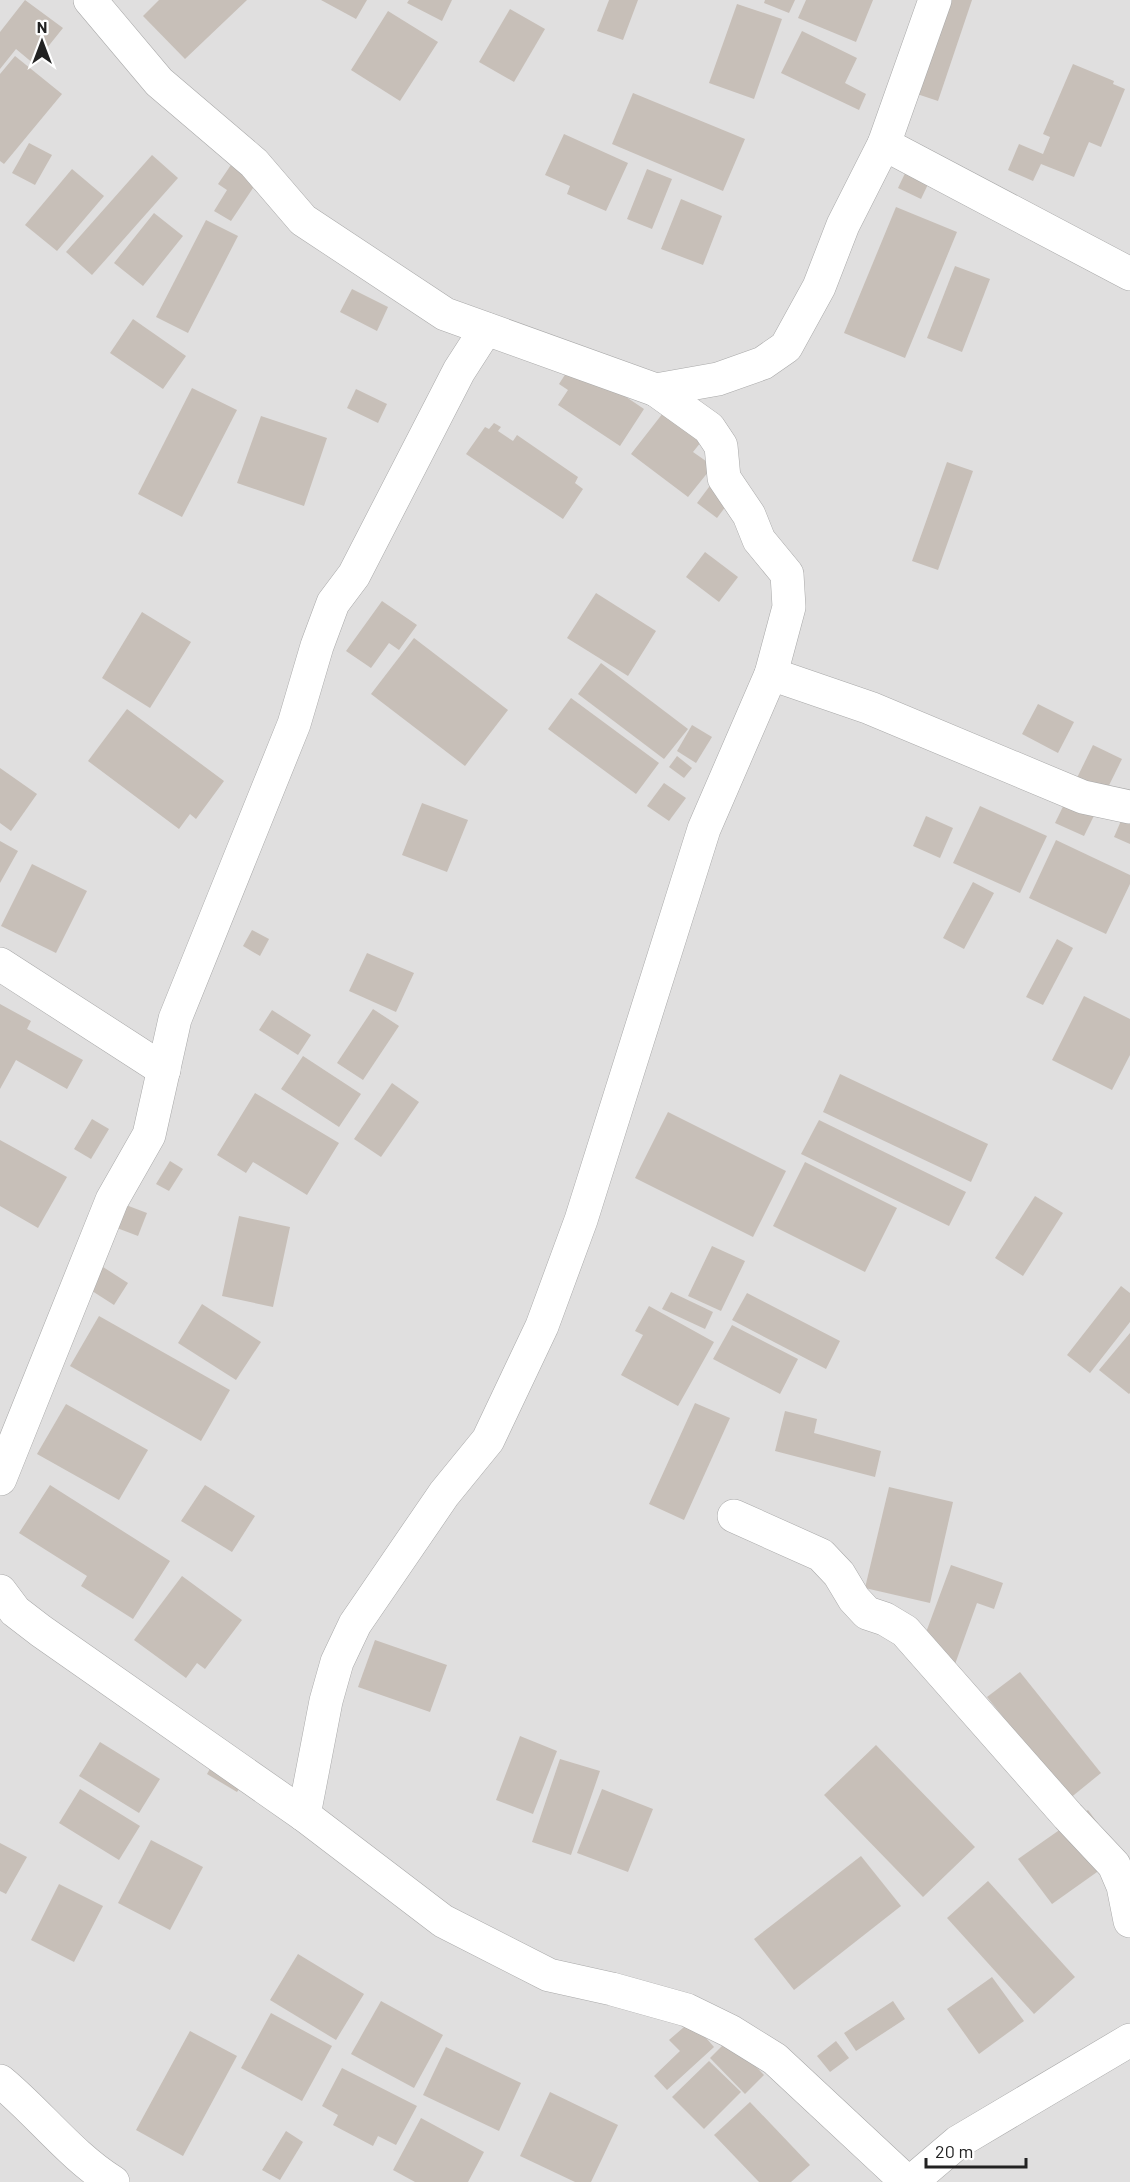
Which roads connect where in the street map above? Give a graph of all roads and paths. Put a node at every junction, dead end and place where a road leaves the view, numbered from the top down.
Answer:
1 (90, 0) edge
2 (935, 0) edge
3 (884, 144) junction
4 (1130, 274) edge
5 (486, 329) junction
6 (656, 390) junction
7 (771, 674) junction
8 (1130, 807) edge
9 (0, 964) edge
10 (164, 1070) junction
11 (0, 1479) edge
12 (734, 1516) dead end
13 (0, 1591) edge
14 (304, 1815) junction
15 (1130, 1921) edge
16 (1130, 2040) edge
17 (0, 2081) edge
18 (113, 2182) edge
19 (909, 2182) edge

1 - 5 street
2 - 3 street
3 - 4 street
3 - 6 street
5 - 6 street
5 - 10 street
6 - 7 street
7 - 8 street
7 - 14 street
9 - 10 street
10 - 11 street
12 - 15 street
13 - 14 street
14 - 19 street
16 - 19 street
17 - 18 street

